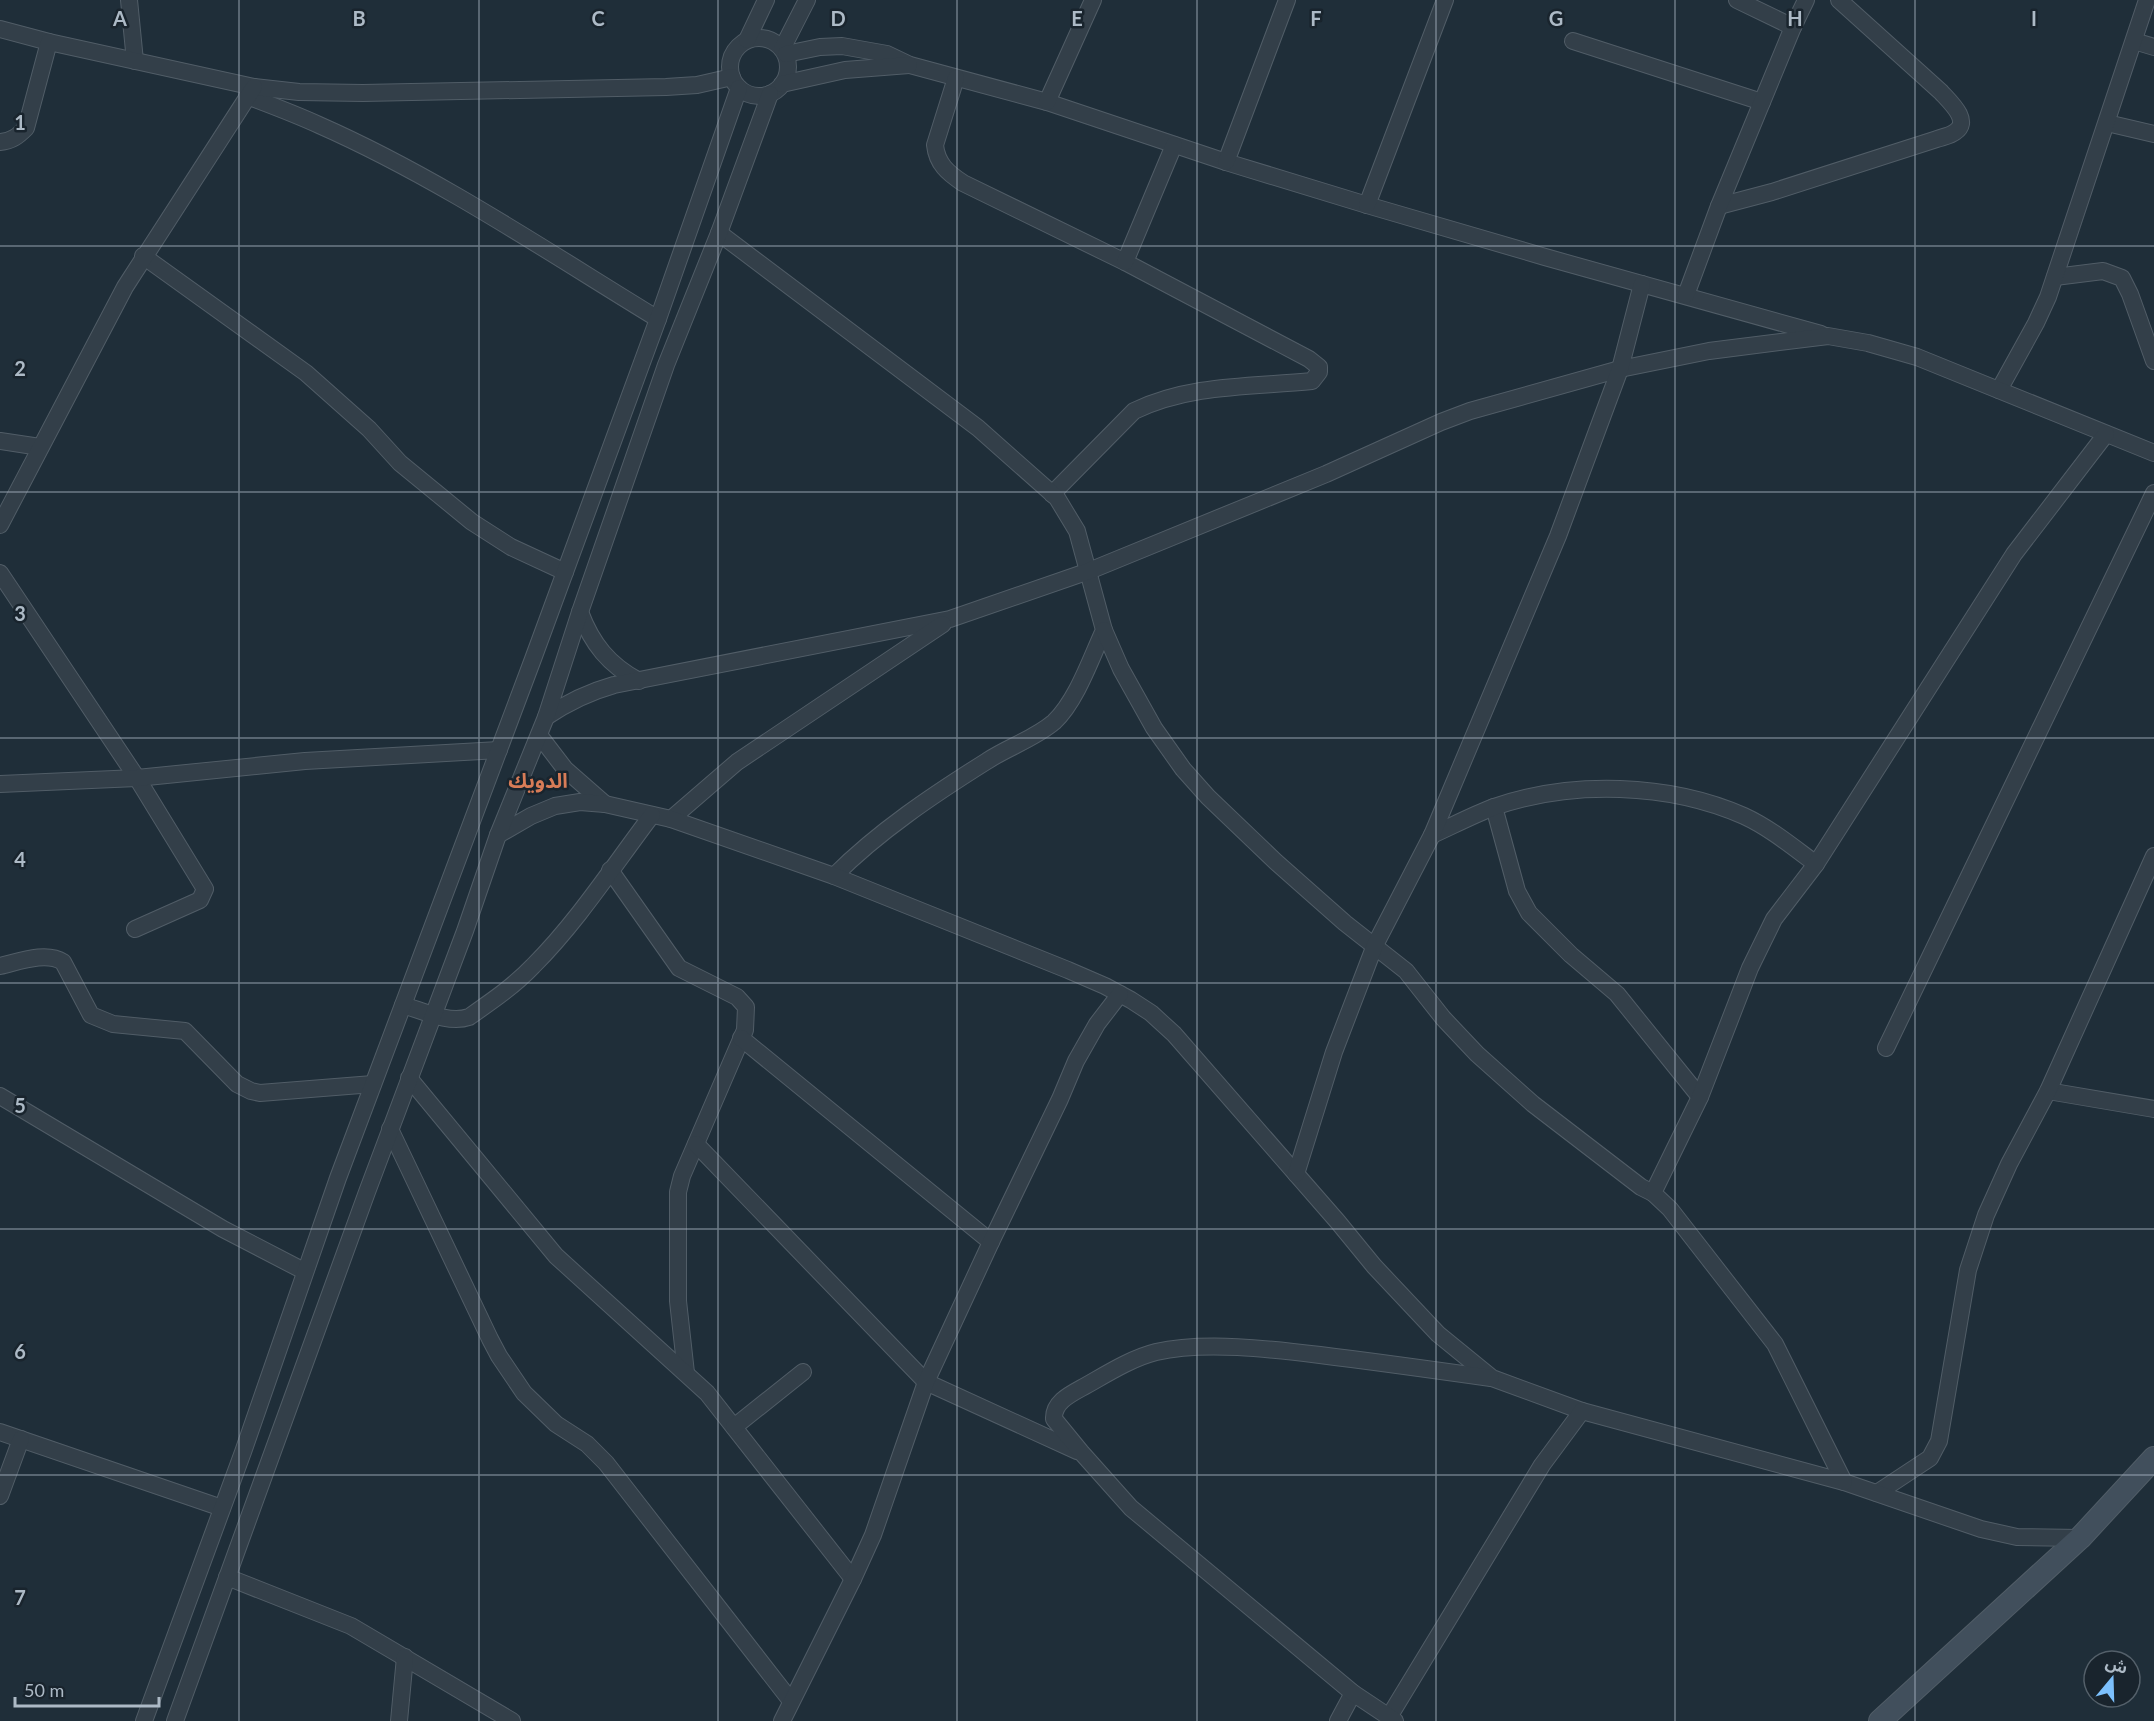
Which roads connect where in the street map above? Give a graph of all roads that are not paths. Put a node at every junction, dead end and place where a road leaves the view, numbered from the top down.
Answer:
1 (129, 0) edge
2 (766, 0) edge
3 (807, 0) edge
4 (1093, 0) edge
5 (1287, 0) edge
6 (1445, 0) edge
7 (1737, 0) edge
8 (1806, 0) edge
9 (1839, 0) edge
10 (2147, 0) edge
11 (1794, 27) junction
12 (0, 29) edge
13 (747, 40) junction
14 (1573, 41) dead end
15 (2134, 41) junction
16 (49, 42) junction
17 (2154, 47) edge
18 (784, 51) junction
19 (135, 60) junction
20 (910, 65) junction
21 (956, 78) junction
22 (736, 82) junction
23 (776, 89) junction
24 (250, 91) junction
25 (1047, 102) junction
26 (1762, 102) junction
27 (2107, 123) junction
28 (2154, 134) edge
29 (0, 142) edge
30 (1174, 145) junction
31 (1226, 162) junction
32 (1367, 206) junction
33 (1719, 206) junction
34 (719, 233) junction
35 (143, 256) junction
36 (1125, 262) junction
37 (2055, 277) junction
38 (1642, 284) junction
39 (1686, 295) junction
40 (658, 320) junction
41 (1828, 336) junction
42 (2154, 361) edge
43 (1620, 369) junction
44 (1999, 390) junction
45 (2106, 434) junction
46 (0, 441) edge
47 (40, 447) junction
48 (2154, 453) edge
49 (2154, 493) edge
50 (1052, 494) junction
51 (0, 525) edge
52 (579, 532) junction
53 (604, 543) junction
54 (1089, 571) junction
55 (565, 572) junction
56 (0, 573) edge
57 (580, 612) junction
58 (950, 619) junction
59 (1104, 630) junction
60 (639, 681) junction
61 (546, 717) junction
62 (539, 735) junction
63 (499, 750) junction
64 (137, 778) junction
65 (0, 784) edge
66 (605, 804) junction
67 (1494, 807) junction
68 (652, 815) junction
69 (671, 819) junction
70 (498, 835) junction
71 (1431, 835) junction
72 (2154, 856) edge
73 (1816, 864) junction
74 (610, 870) junction
75 (834, 876) junction
76 (135, 929) dead end
77 (1375, 945) junction
78 (0, 966) edge
79 (1120, 994) junction
80 (403, 1005) junction
81 (433, 1015) junction
82 (741, 1038) junction
83 (1886, 1048) dead end
84 (409, 1078) junction
85 (373, 1084) junction
86 (2048, 1091) junction
87 (0, 1096) edge
88 (1700, 1097) junction
89 (2154, 1109) edge
90 (390, 1129) junction
91 (696, 1144) junction
92 (1296, 1174) junction
93 (1653, 1193) junction
94 (991, 1242) junction
95 (304, 1271) junction
96 (686, 1372) junction
97 (802, 1372) dead end
98 (1492, 1378) junction
99 (926, 1382) junction
100 (1582, 1411) junction
101 (734, 1427) junction
102 (0, 1432) edge
103 (21, 1439) junction
104 (1081, 1452) junction
105 (2154, 1458) edge
106 (1844, 1482) junction
107 (1877, 1493) junction
108 (0, 1496) edge
109 (222, 1508) junction
110 (2080, 1538) junction
111 (227, 1577) junction
112 (854, 1579) junction
113 (405, 1657) junction
114 (1353, 1694) junction
115 (791, 1701) junction
116 (1392, 1719) edge
117 (144, 1721) edge
118 (175, 1721) edge
119 (399, 1721) edge
120 (512, 1721) edge
121 (782, 1721) edge
122 (1338, 1721) edge
123 (1880, 1721) edge

1 - 19 street
2 - 13 street
3 - 18 street
4 - 25 street
5 - 31 street
6 - 32 street
7 - 11 street
8 - 11 street
9 - 33 street
10 - 15 street
11 - 26 street
12 - 16 street
13 - 18 street
13 - 22 street
14 - 26 street
15 - 17 street
15 - 27 street
16 - 19 street
16 - 29 street
18 - 20 street
18 - 23 street
19 - 24 street
20 - 21 street
20 - 23 street
21 - 25 street
21 - 36 street
22 - 23 street
22 - 24 street
22 - 40 street
23 - 34 street
24 - 35 street
24 - 40 street
25 - 30 street
26 - 33 street
27 - 28 street
27 - 37 street
30 - 31 street
30 - 36 street
31 - 32 street
32 - 38 street
33 - 39 street
34 - 50 street
34 - 53 street
35 - 47 street
35 - 55 street
36 - 50 street
37 - 42 street
37 - 44 street
38 - 39 street
38 - 43 street
39 - 41 street
40 - 52 street
41 - 43 street
41 - 44 street
43 - 54 street
43 - 71 street
44 - 45 street
45 - 48 street
45 - 73 street
46 - 47 street
47 - 51 street
49 - 83 street
50 - 54 street
52 - 53 street
52 - 55 street
53 - 57 street
54 - 58 street
54 - 59 street
55 - 63 street
56 - 64 street
57 - 60 street
57 - 61 street
58 - 60 street
58 - 69 street
59 - 75 street
59 - 77 street
60 - 61 street
61 - 62 street
62 - 66 street
62 - 70 street
63 - 64 street
63 - 80 street
64 - 65 street
64 - 76 street
66 - 68 street
66 - 70 street
67 - 71 street
67 - 73 street
67 - 88 street
68 - 69 street
68 - 74 street
69 - 75 street
70 - 81 street
71 - 77 street
72 - 86 street
73 - 88 street
74 - 81 street
74 - 82 street
75 - 79 street
77 - 92 street
77 - 93 street
78 - 85 street
79 - 92 street
79 - 94 street
80 - 81 street
80 - 85 street
81 - 84 street
82 - 91 street
82 - 94 street
84 - 90 street
84 - 96 street
85 - 95 street
86 - 89 street
86 - 107 street
87 - 95 street
88 - 93 street
90 - 111 street
90 - 115 street
91 - 96 street
91 - 99 street
92 - 98 street
93 - 106 street
94 - 99 street
95 - 109 street
96 - 101 street
97 - 101 street
98 - 100 street
98 - 104 street
99 - 104 street
99 - 112 street
100 - 106 street
100 - 116 street
101 - 112 street
102 - 103 street
103 - 108 street
103 - 109 street
104 - 114 street
105 - 110 street
106 - 107 street
107 - 110 street
109 - 117 street
110 - 123 street
111 - 113 street
111 - 118 street
112 - 115 street
113 - 119 street
113 - 120 street
114 - 116 street
114 - 122 street
115 - 121 street

